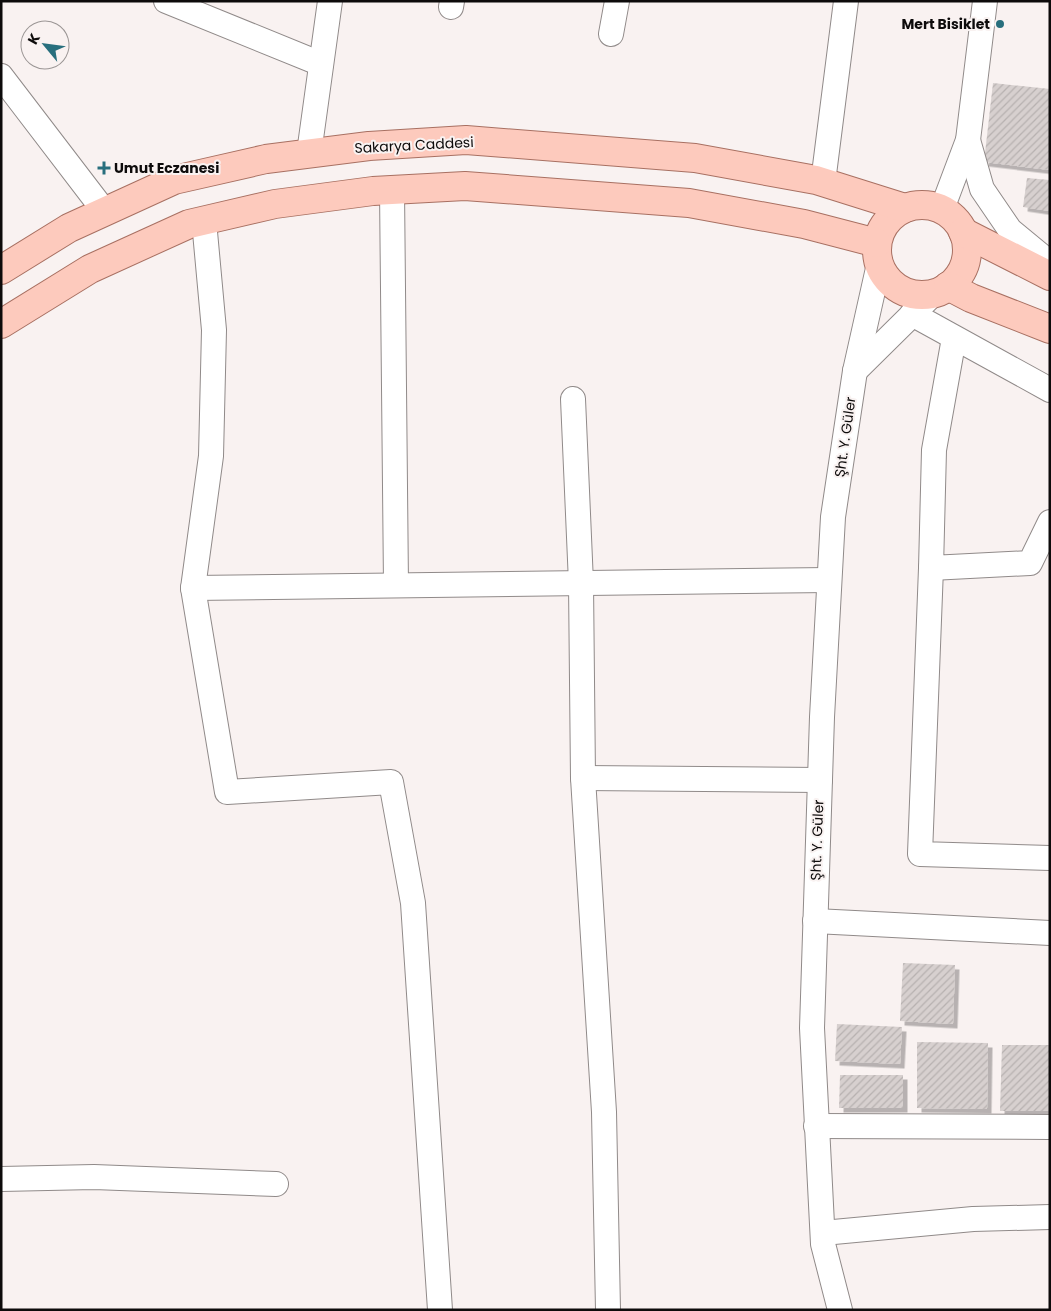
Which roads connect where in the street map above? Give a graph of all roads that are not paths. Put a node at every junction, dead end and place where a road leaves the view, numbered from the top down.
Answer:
1 (166, 1) edge
2 (330, 1) edge
3 (617, 1) edge
4 (846, 1) edge
5 (985, 1) edge
6 (610, 34) dead end
7 (321, 64) junction
8 (1, 76) edge
9 (968, 140) junction
10 (309, 154) junction
11 (823, 182) junction
12 (392, 190) junction
13 (906, 208) junction
14 (942, 209) junction
15 (105, 212) junction
16 (204, 221) junction
17 (963, 232) junction
18 (878, 254) junction
19 (1050, 262) edge
20 (1, 270) edge
21 (1050, 276) edge
22 (941, 290) junction
23 (912, 314) junction
24 (1, 324) edge
25 (1050, 329) edge
26 (954, 338) junction
27 (855, 371) junction
28 (1050, 390) edge
29 (574, 399) dead end
30 (1050, 522) edge
31 (1040, 564) edge
32 (931, 568) junction
33 (830, 580) junction
34 (581, 583) junction
35 (396, 586) junction
36 (193, 588) junction
37 (582, 778) junction
38 (820, 780) junction
39 (1050, 858) edge
40 (815, 921) junction
41 (1050, 933) edge
42 (816, 1126) junction
43 (1050, 1127) edge
44 (1, 1179) edge
45 (276, 1184) dead end
46 (1050, 1217) edge
47 (823, 1232) junction
48 (440, 1310) edge
49 (608, 1310) edge
50 (840, 1310) edge

1 - 7 street
2 - 7 street
3 - 6 street
4 - 11 street
5 - 9 street
7 - 10 street
8 - 15 street
9 - 14 street
9 - 19 street
10 - 11 main road, Sakarya Caddesi
10 - 15 main road, Sakarya Caddesi
11 - 13 main road, Sakarya Caddesi
12 - 16 main road
12 - 18 main road
12 - 35 street
13 - 14 main road
13 - 18 main road
14 - 17 main road
15 - 20 main road, Sakarya Caddesi
16 - 24 main road
16 - 36 street
17 - 21 main road
17 - 22 main road
18 - 22 main road
18 - 27 street, Şht. Y. Güler
22 - 23 street
22 - 25 main road
23 - 26 street
23 - 27 street
26 - 28 street
26 - 32 street
27 - 33 street, Şht. Y. Güler
29 - 34 street
30 - 31 street
31 - 32 street
32 - 39 street
33 - 34 street
33 - 38 street, Şht. Y. Güler
34 - 35 street
34 - 37 street
35 - 36 street
36 - 48 street
37 - 38 street
37 - 49 street
38 - 40 street, Şht. Y. Güler
40 - 41 street
40 - 42 street, Şht. Y. Güler
42 - 43 street
42 - 47 street, Şht. Y. Güler
44 - 45 street
46 - 47 street
47 - 50 street, Şht. Y. Güler

